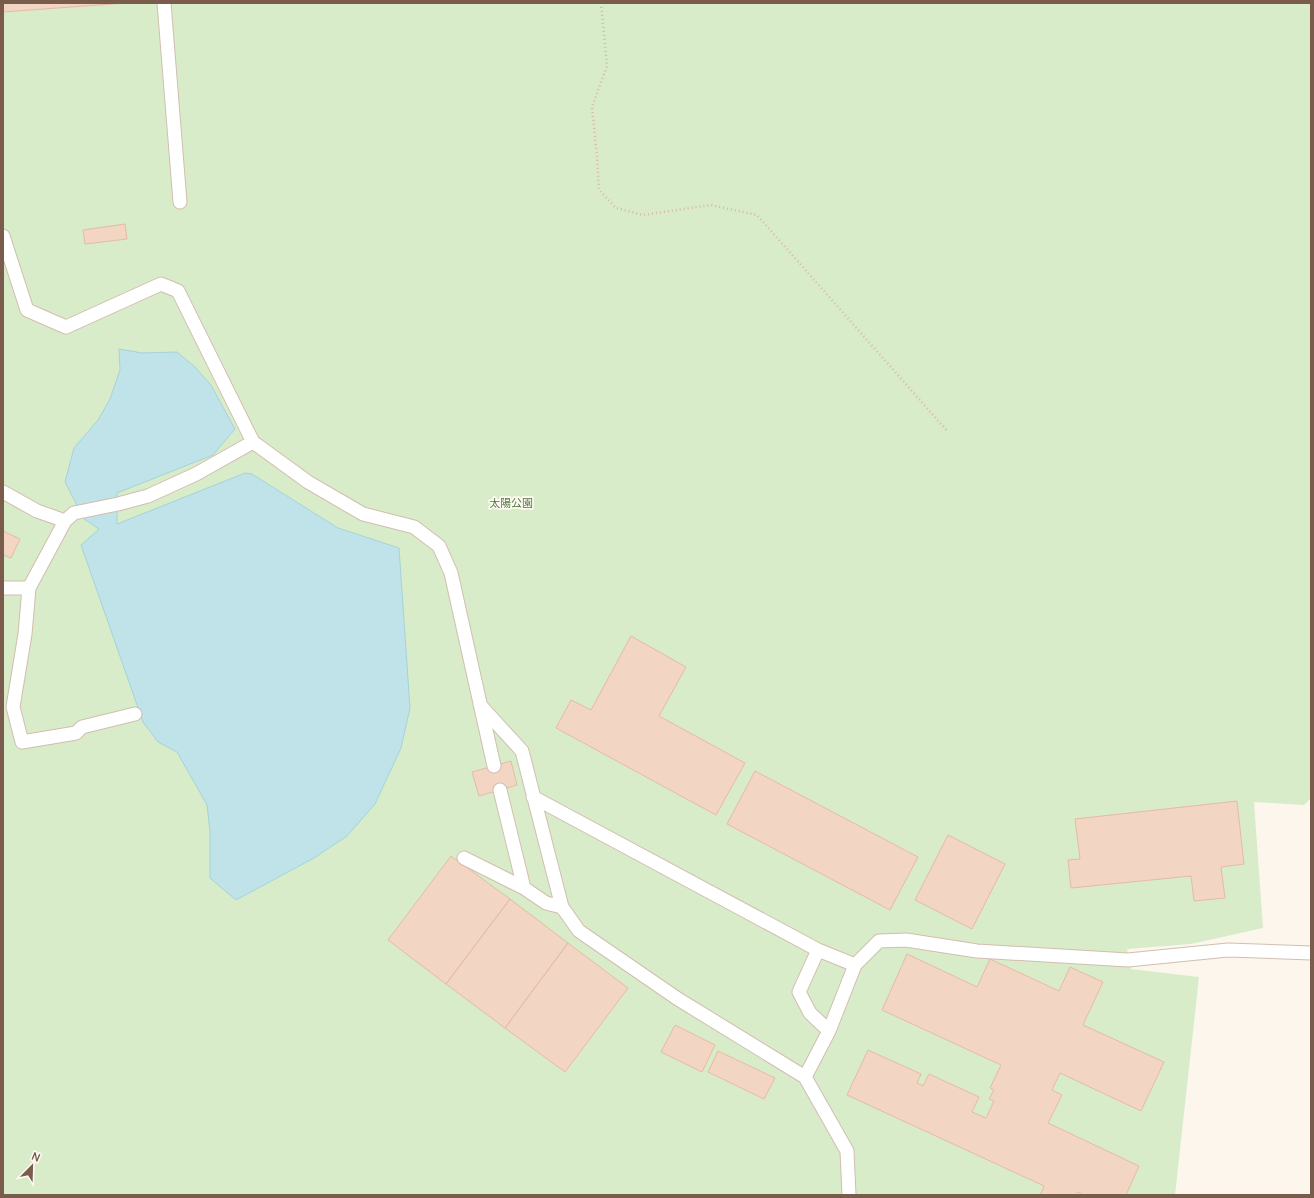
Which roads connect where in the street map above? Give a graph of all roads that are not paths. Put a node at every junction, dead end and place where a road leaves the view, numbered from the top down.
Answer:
1 (164, 3) edge
2 (180, 202) dead end
3 (3, 236) edge
4 (253, 442) junction
5 (3, 492) edge
6 (69, 517) junction
7 (3, 588) edge
8 (29, 588) junction
9 (480, 705) junction
10 (135, 714) dead end
11 (494, 766) dead end
12 (500, 790) dead end
13 (533, 797) junction
14 (464, 858) dead end
15 (524, 888) junction
16 (562, 907) junction
17 (818, 950) junction
18 (1311, 952) edge
19 (855, 965) junction
20 (829, 1031) junction
21 (805, 1077) junction
22 (849, 1195) edge

1 - 2 lane
3 - 4 lane
4 - 6 lane
4 - 9 lane
5 - 6 lane
6 - 8 lane
7 - 8 lane
8 - 10 lane
9 - 11 lane
9 - 13 lane
12 - 15 lane
13 - 16 lane
13 - 17 lane
14 - 15 lane
15 - 16 lane
16 - 21 lane
17 - 19 lane
17 - 20 lane
18 - 19 lane
19 - 20 lane
20 - 21 lane
21 - 22 lane

